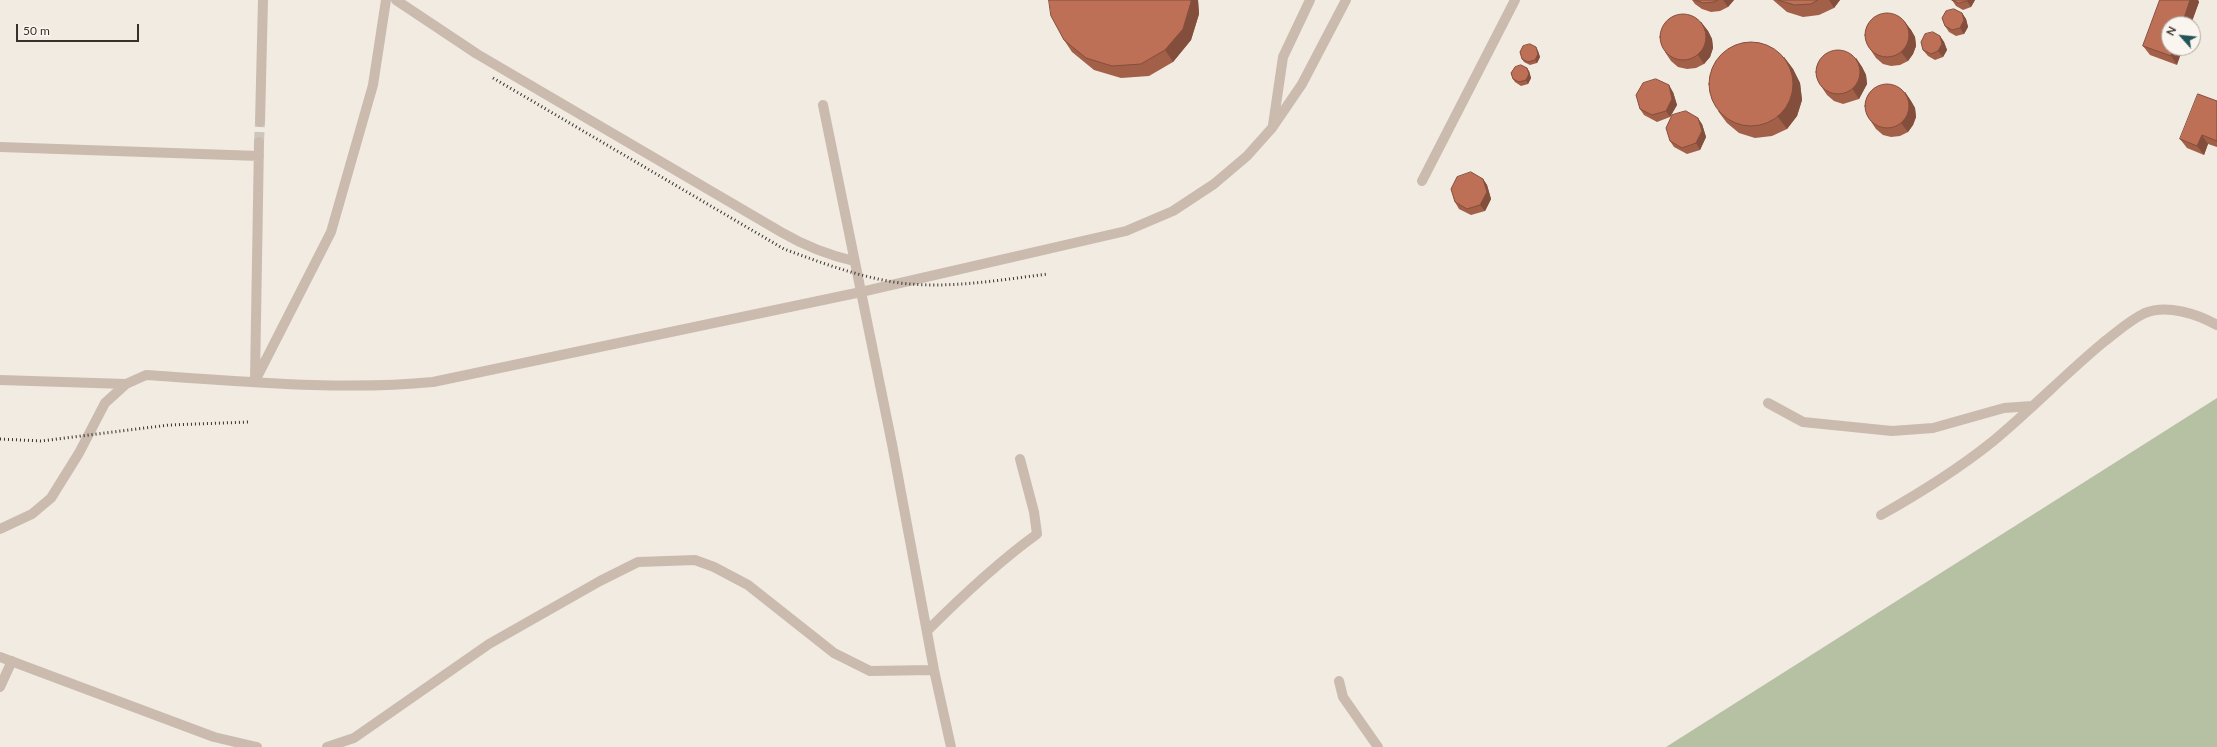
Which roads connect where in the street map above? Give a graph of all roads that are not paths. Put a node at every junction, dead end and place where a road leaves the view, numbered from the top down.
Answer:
1 (263, 0) edge
2 (386, 0) edge
3 (396, 0) edge
4 (1310, 0) edge
5 (1346, 0) edge
6 (1516, 0) edge
7 (823, 104) dead end
8 (260, 122) tunnel mouth
9 (1272, 128) junction
10 (259, 142) tunnel mouth
11 (0, 146) edge
12 (259, 156) junction
13 (1422, 181) dead end
14 (854, 261) junction
15 (861, 292) junction
16 (2217, 325) edge
17 (0, 380) edge
18 (254, 381) junction
19 (126, 384) junction
20 (1768, 403) dead end
21 (2032, 406) junction
22 (1020, 459) dead end
23 (1881, 515) dead end
24 (0, 529) edge
25 (926, 631) junction
26 (0, 657) edge
27 (12, 661) junction
28 (934, 670) junction
29 (1339, 681) dead end
30 (0, 687) edge
31 (257, 747) edge
32 (327, 747) edge
33 (952, 747) edge
34 (1378, 747) edge

1 - 8 street
2 - 18 street
3 - 14 street
4 - 9 street
5 - 9 street
6 - 13 street
7 - 14 street
9 - 15 street
10 - 12 street
11 - 12 street
12 - 18 street
14 - 15 street
15 - 18 street
15 - 25 street
16 - 21 street
17 - 19 street
18 - 19 street
19 - 24 street
20 - 21 street
21 - 23 street
22 - 25 street
25 - 28 street
26 - 27 street
27 - 30 street
27 - 31 street
28 - 32 street
28 - 33 street
29 - 34 street

